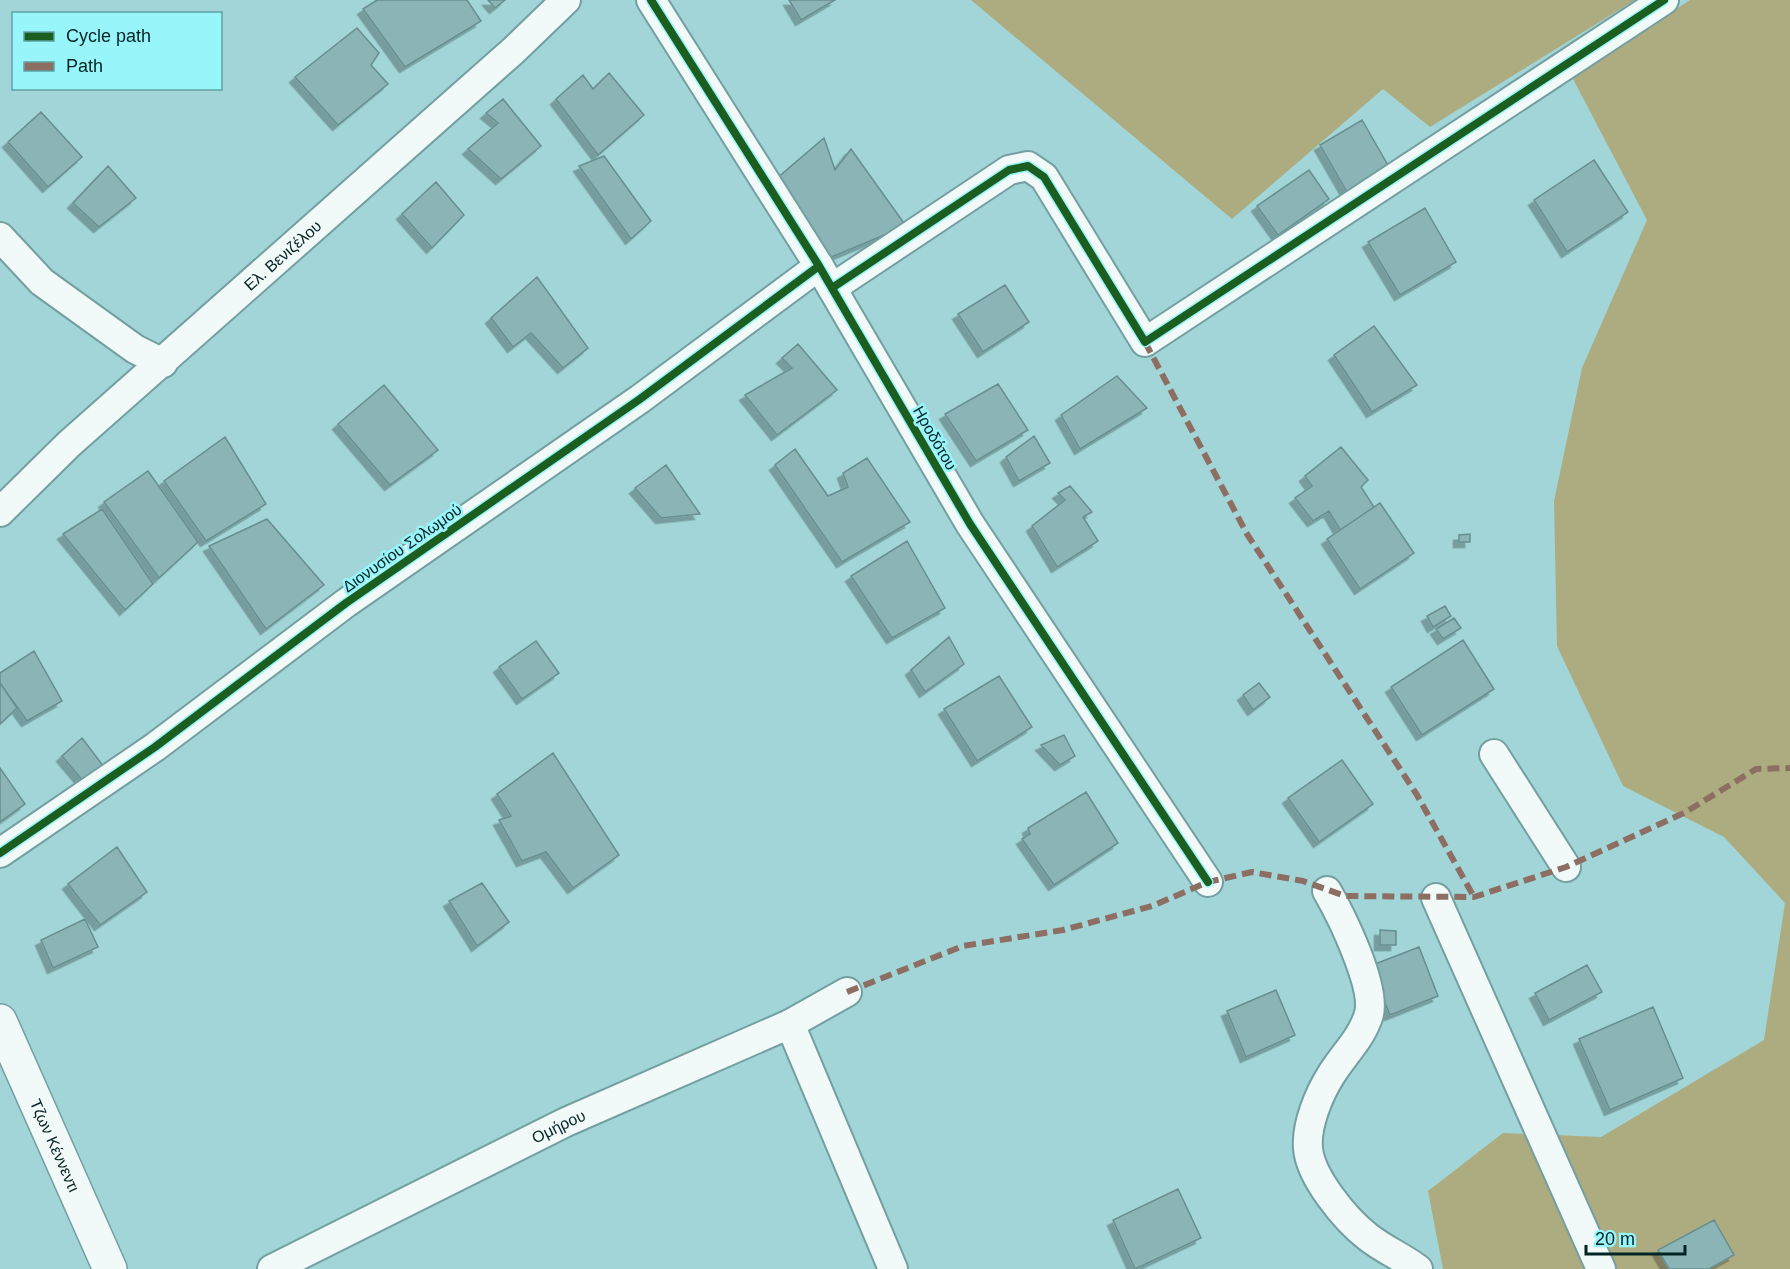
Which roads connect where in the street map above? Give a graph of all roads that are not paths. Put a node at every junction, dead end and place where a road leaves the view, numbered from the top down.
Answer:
1 (566, 0) edge
2 (651, 0) edge
3 (1664, 0) edge
4 (0, 237) edge
5 (825, 277) junction
6 (163, 363) junction
7 (0, 512) edge
8 (1494, 754) dead end
9 (0, 854) edge
10 (1566, 867) dead end
11 (1208, 882) dead end
12 (1327, 891) dead end
13 (1436, 898) dead end
14 (848, 992) dead end
15 (0, 1022) edge
16 (790, 1024) junction
17 (110, 1269) edge
18 (272, 1269) edge
19 (892, 1269) edge
20 (1418, 1269) edge
21 (1601, 1269) edge

1 - 6 street, Ελ. Βενιζέλου
2 - 5 street, Ηροδότου
3 - 5 street, Διονυσίου Σολωμού
4 - 6 street
5 - 9 street, Διονυσίου Σολωμού
5 - 11 street, Ηροδότου
6 - 7 street, Ελ. Βενιζέλου
8 - 10 street
12 - 20 street
13 - 21 street
14 - 16 street, Ομήρου
15 - 17 street, Τζων Κέννεντι
16 - 18 street, Ομήρου
16 - 19 street

